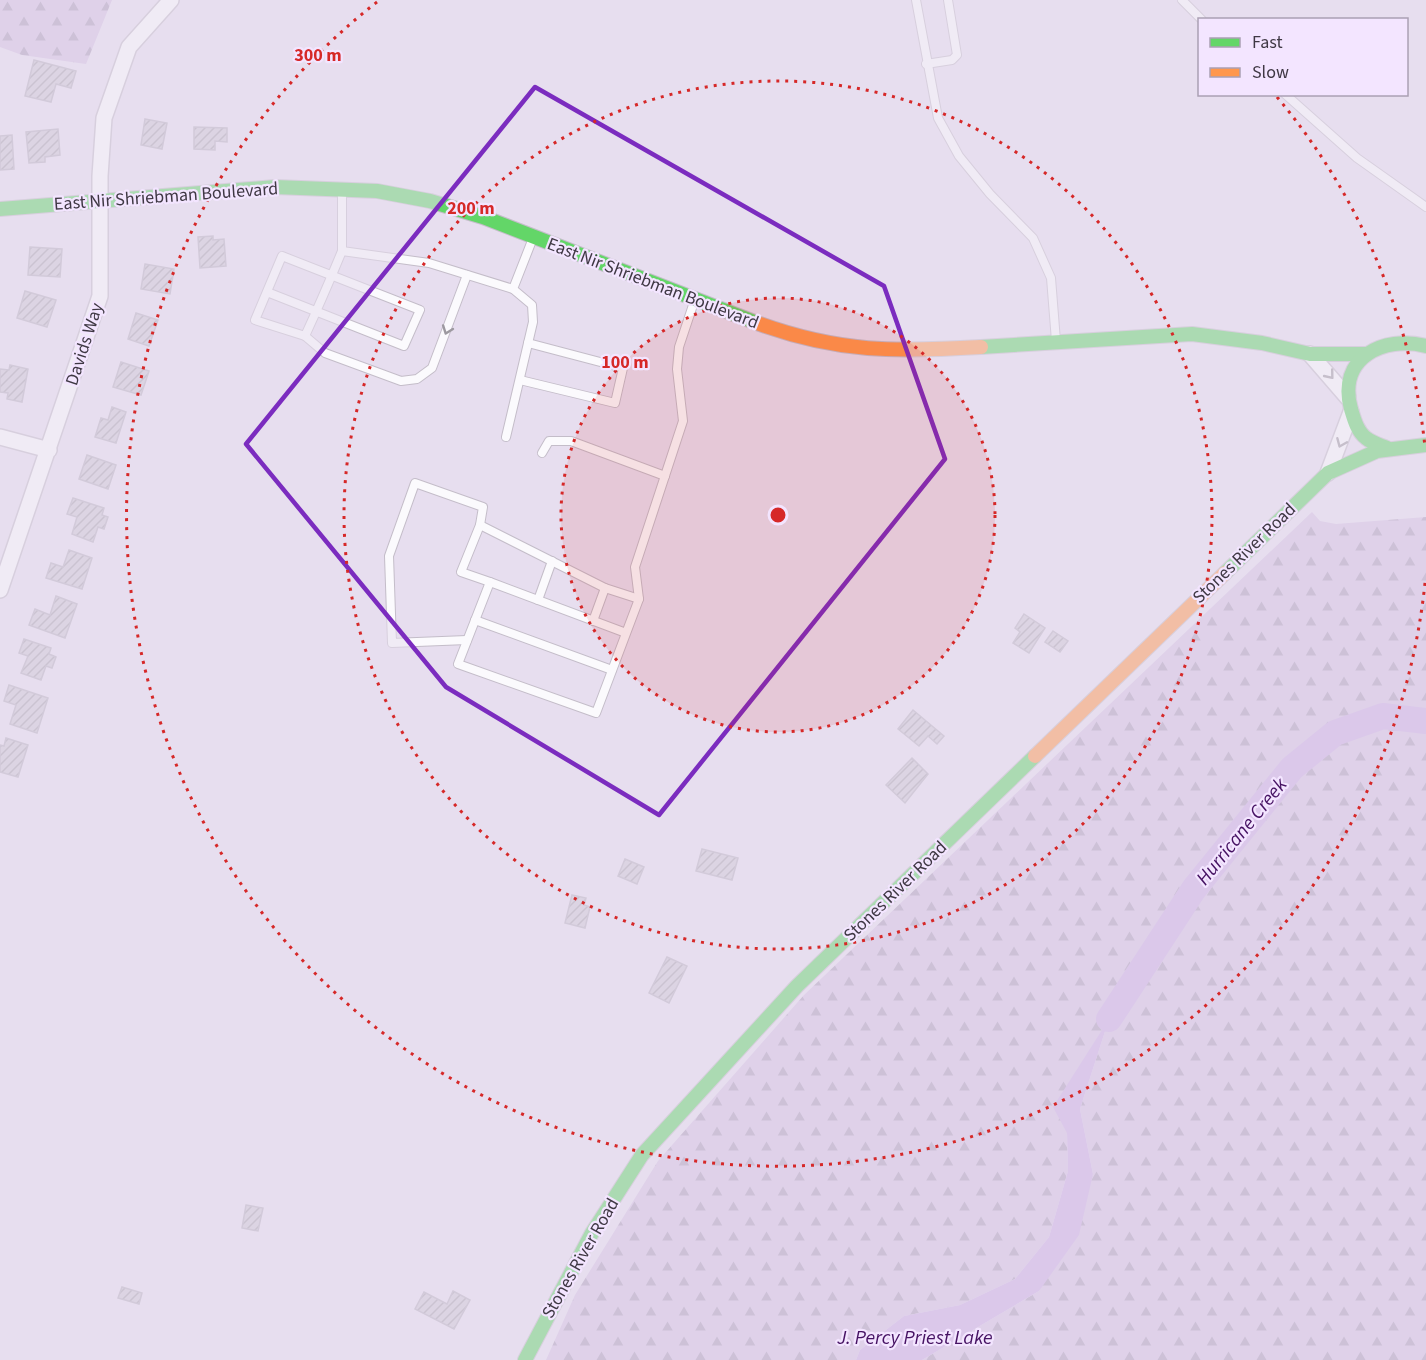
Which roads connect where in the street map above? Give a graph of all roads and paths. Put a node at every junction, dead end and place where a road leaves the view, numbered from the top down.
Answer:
1 (171, 0) edge
2 (916, 0) edge
3 (948, 0) edge
4 (1182, 0) edge
5 (1200, 18) edge
6 (926, 64) junction
7 (1287, 96) edge
8 (342, 188) junction
9 (100, 201) junction
10 (1426, 207) edge
11 (0, 209) edge
12 (533, 237) junction
13 (342, 251) junction
14 (467, 275) junction
15 (332, 276) junction
16 (513, 290) junction
17 (267, 292) junction
18 (695, 297) junction
19 (316, 312) junction
20 (304, 336) junction
21 (528, 343) junction
22 (1056, 343) junction
23 (1424, 344) edge
24 (1310, 354) junction
25 (1367, 354) junction
26 (520, 380) junction
27 (1350, 405) junction
28 (0, 437) edge
29 (506, 437) dead end
30 (1426, 445) edge
31 (1387, 448) junction
32 (49, 450) junction
33 (542, 453) dead end
34 (1328, 473) junction
35 (665, 476) junction
36 (480, 525) junction
37 (552, 561) junction
38 (490, 582) junction
39 (605, 588) junction
40 (0, 590) edge
41 (639, 599) junction
42 (538, 600) junction
43 (475, 620) junction
44 (593, 621) junction
45 (626, 633) junction
46 (467, 640) junction
47 (612, 670) junction
48 (525, 1360) edge

1 - 9 street, Davids Way
2 - 6 lane
3 - 6 lane
4 - 5 lane
6 - 22 lane
7 - 10 lane
8 - 9 street, East Nir Shriebman Boulevard
8 - 12 street, East Nir Shriebman Boulevard
8 - 13 lane
9 - 11 street, East Nir Shriebman Boulevard
9 - 32 street, Davids Way
12 - 16 lane
12 - 18 street, East Nir Shriebman Boulevard
13 - 14 lane
13 - 15 lane
14 - 16 lane
14 -> 20 lane
15 - 17 lane
15 - 19 lane
15 - 19 lane
16 - 21 lane
17 - 19 lane
17 - 20 lane
18 - 22 street, East Nir Shriebman Boulevard
18 - 35 lane
19 - 20 lane
21 - 26 lane
21 - 26 lane
22 - 24 street, East Nir Shriebman Boulevard
23 - 25 street
24 - 25 street, East Nir Shriebman Boulevard
24 -> 27 street
25 - 27 street, Stones River Road
26 - 29 lane
27 - 31 street
27 -> 34 street, Stones River Road
28 - 32 street
30 - 31 street, Stones River Road
31 - 34 street, Stones River Road
32 - 40 street, Davids Way
33 - 35 lane
34 - 48 street, Stones River Road
35 - 41 lane
36 - 37 lane
36 - 38 lane
36 - 46 lane
37 - 39 lane
37 - 42 lane
38 - 42 lane
38 - 43 lane
39 - 41 lane
39 - 44 lane
41 - 45 lane
42 - 44 lane
43 - 46 lane
43 - 47 lane
44 - 45 lane
45 - 47 lane
46 - 47 lane

